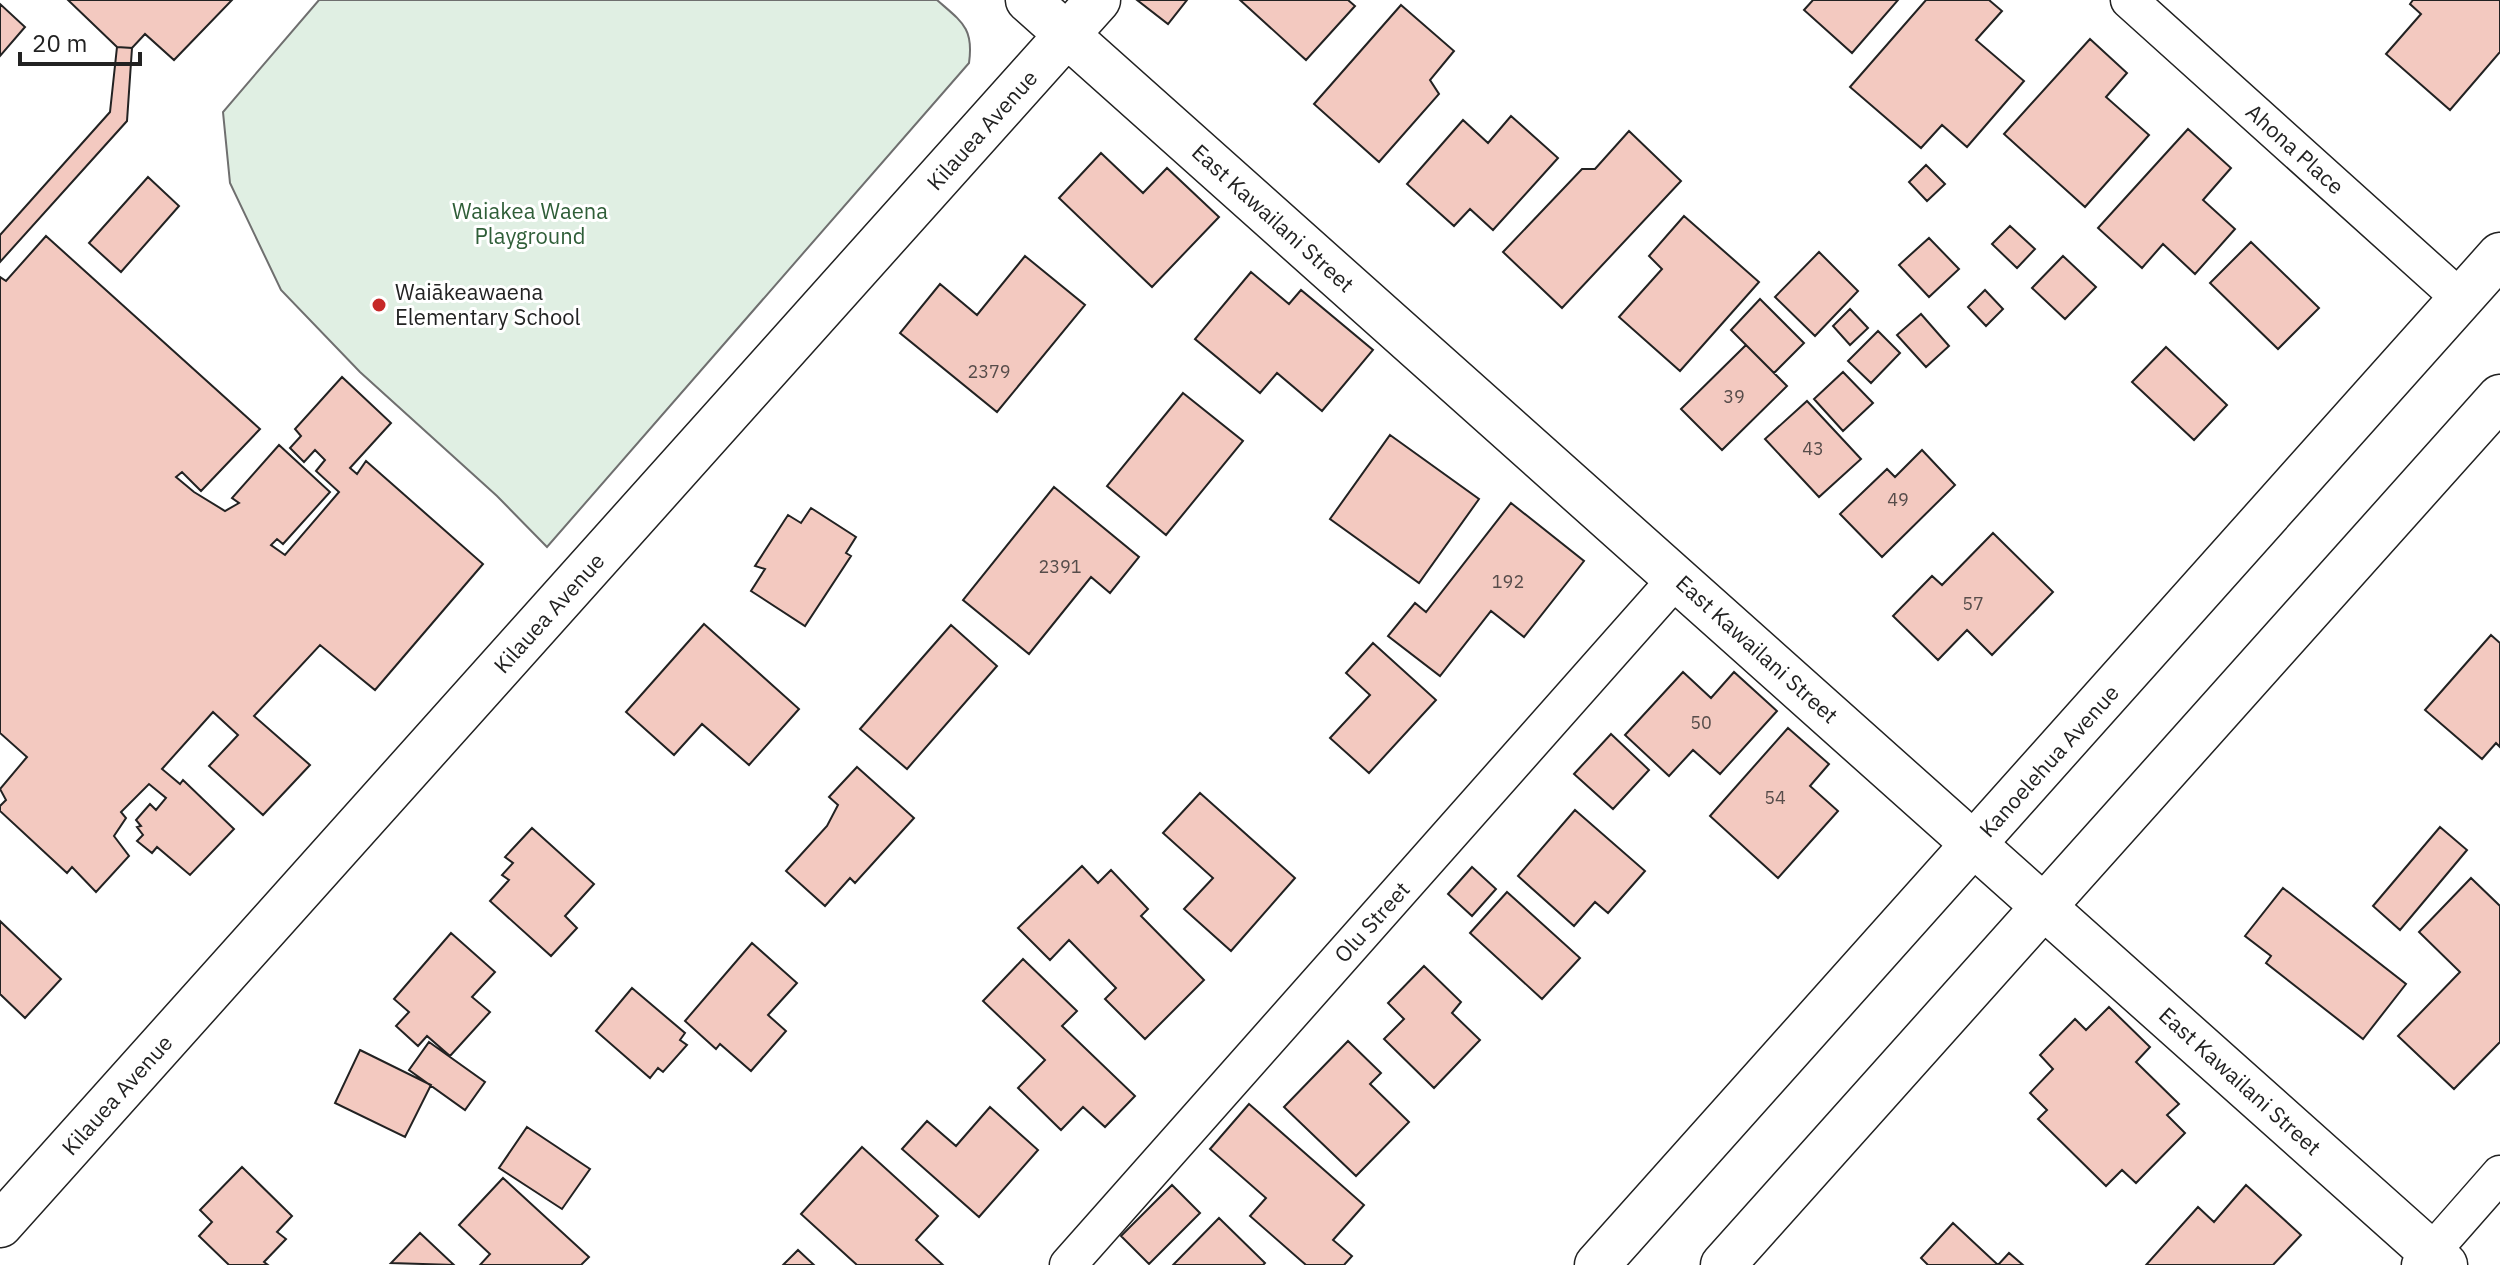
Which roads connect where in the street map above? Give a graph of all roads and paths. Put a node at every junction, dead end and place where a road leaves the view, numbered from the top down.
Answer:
1 (1028, 0) edge
2 (1098, 0) edge
3 (2129, 0) edge
4 (1067, 35) junction
5 (2500, 255) edge
6 (2461, 299) junction
7 (2500, 397) edge
8 (1677, 578) junction
9 (1975, 844) junction
10 (2044, 906) junction
11 (2500, 1174) edge
12 (0, 1225) edge
13 (2432, 1261) edge
14 (1068, 1265) edge
15 (1597, 1265) edge
16 (1723, 1265) edge

1 - 4 main road, East Kawailani Street
2 - 4 main road, Kilauea Avenue
3 - 6 street, Ahona Place
4 - 8 main road, East Kawailani Street
4 - 12 main road, Kilauea Avenue
5 - 6 main road, Kanoelehua Avenue
6 - 9 main road, Kanoelehua Avenue
7 - 10 main road
8 - 9 main road, East Kawailani Street
8 - 14 street, Olu Street
9 - 10 main road, East Kawailani Street
9 - 15 main road, Kanoelehua Avenue
10 - 13 main road, East Kawailani Street
10 - 16 main road
11 - 13 street

